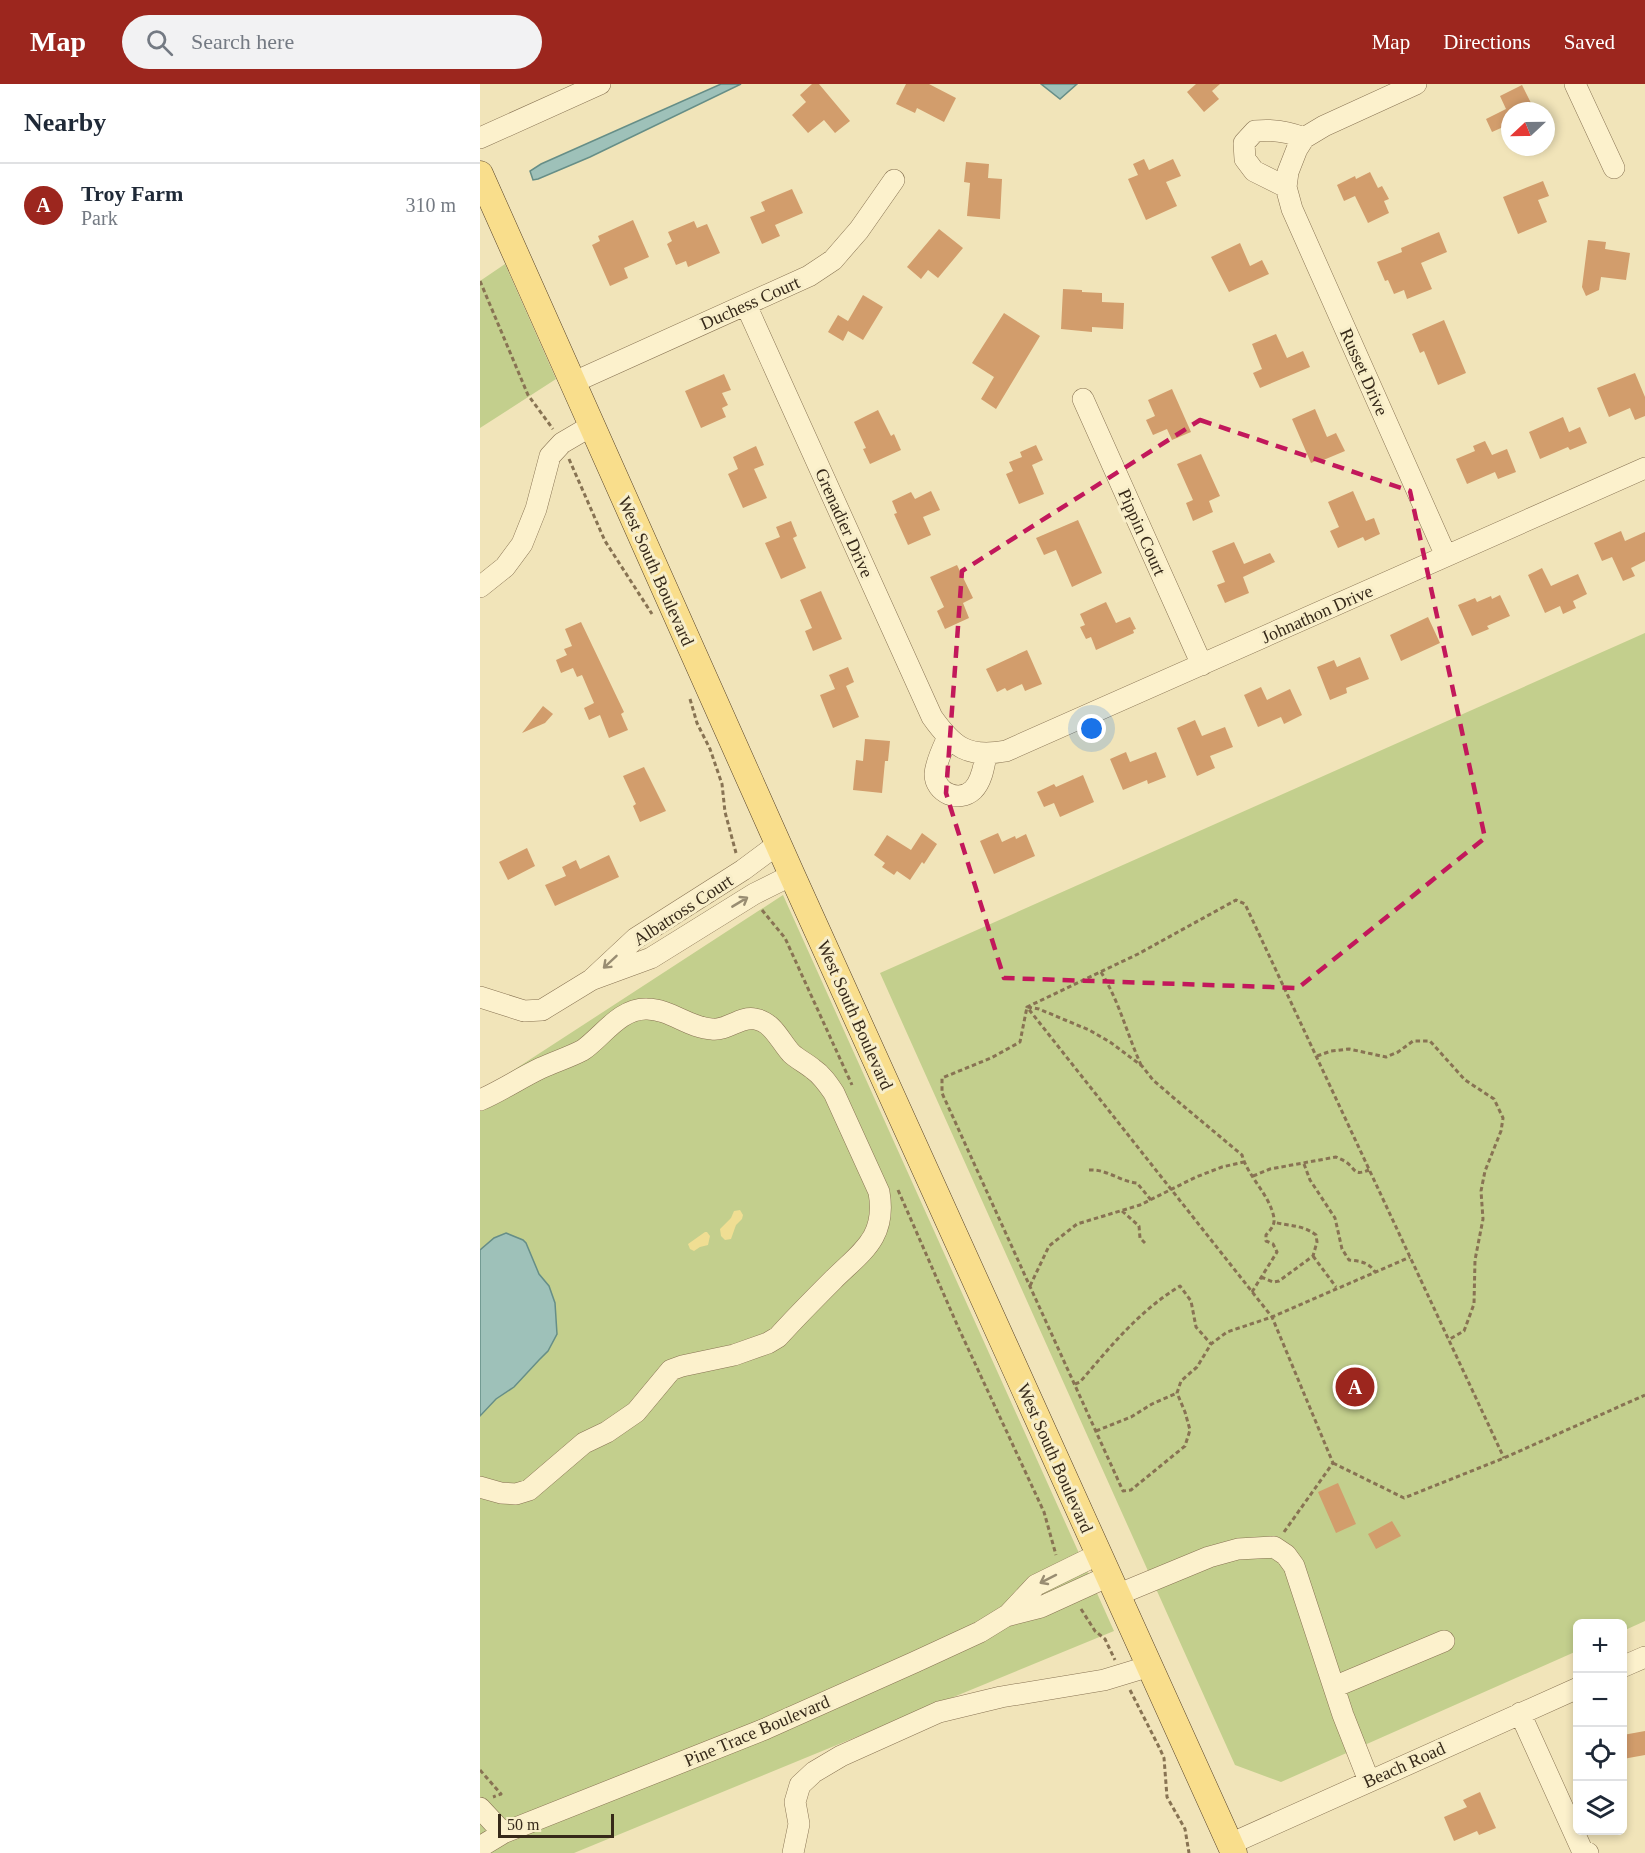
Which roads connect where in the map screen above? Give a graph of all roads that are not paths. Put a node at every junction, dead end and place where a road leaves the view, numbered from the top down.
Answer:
1 (600, 84) edge
2 (1416, 84) edge
3 (1575, 84) edge
4 (480, 138) edge
5 (1304, 138) junction
6 (1614, 168) dead end
7 (480, 174) edge
8 (894, 180) dead end
9 (1286, 187) junction
10 (746, 305) junction
11 (572, 382) junction
12 (1083, 399) dead end
13 (591, 426) junction
14 (1645, 468) edge
15 (1446, 556) junction
16 (480, 587) edge
17 (1202, 665) junction
18 (947, 739) junction
19 (977, 753) junction
20 (778, 844) junction
21 (792, 875) junction
22 (685, 908) junction
23 (699, 927) junction
24 (591, 980) junction
25 (480, 997) edge
26 (480, 1100) edge
27 (480, 1487) edge
28 (1108, 1575) junction
29 (1444, 1641) dead end
30 (1645, 1657) edge
31 (1150, 1666) junction
32 (1627, 1666) edge
33 (1334, 1688) junction
34 (1573, 1690) edge
35 (1520, 1713) junction
36 (1369, 1781) junction
37 (486, 1803) edge
38 (503, 1833) junction
39 (480, 1847) edge
40 (1232, 1849) edge
41 (1584, 1852) edge
42 (793, 1853) edge

1 - 4 street
2 - 5 street
3 - 6 street
5 - 9 street
5 - 9 street
7 - 11 main road, West South Boulevard
8 - 10 street, Duchess Court
9 - 15 street, Russet Drive
10 - 11 street, Duchess Court
10 - 18 street, Grenadier Drive
11 - 13 main road, West South Boulevard
12 - 17 street, Pippin Court
13 - 16 street
13 - 20 main road, West South Boulevard
14 - 15 street, Johnathon Drive
15 - 17 street, Johnathon Drive
17 - 19 street, Johnathon Drive
18 - 19 street, Grenadier Drive
18 - 19 street
20 - 21 main road, West South Boulevard
20 - 22 street, Albatross Court
23 -> 21 street, Albatross Court
21 - 28 main road, West South Boulevard
22 - 23 street
22 -> 24 street, Albatross Court
23 - 24 street, Albatross Court
24 - 25 street, Albatross Court
26 - 27 street
28 - 31 main road, West South Boulevard
28 - 33 street, Pine Trace Boulevard
28 - 38 street, Pine Trace Boulevard
29 - 33 street
30 - 32 street
31 - 40 main road, West South Boulevard
31 - 42 street
33 - 36 street
34 - 35 street, Beach Road
35 - 36 street, Beach Road
35 - 41 street
36 - 40 street, Beach Road
37 - 38 street
38 - 39 street, Pine Trace Boulevard

